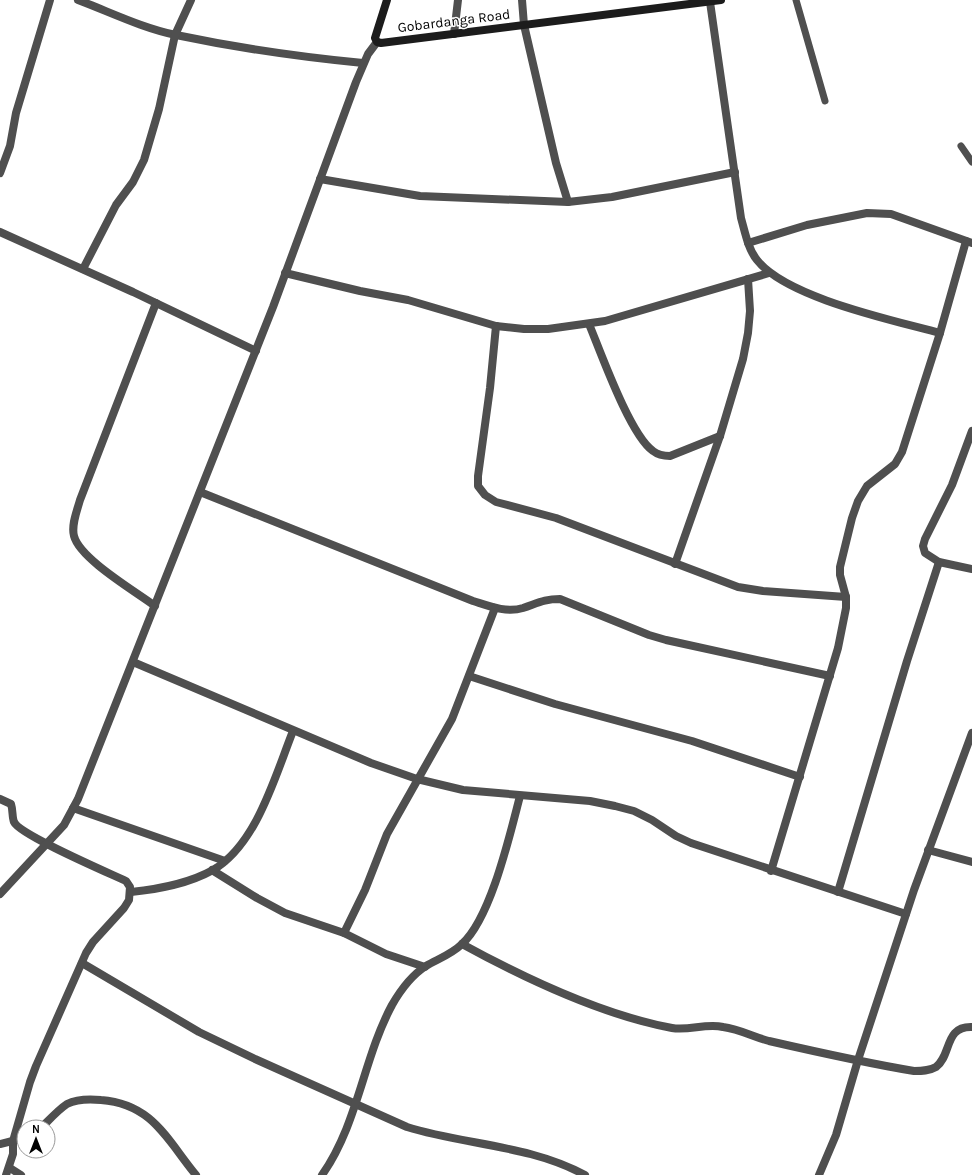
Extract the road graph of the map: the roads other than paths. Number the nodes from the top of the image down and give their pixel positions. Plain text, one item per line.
1 (50, 0) edge
2 (78, 0) edge
3 (191, 0) edge
4 (387, 0) edge
5 (458, 0) edge
6 (522, 0) edge
7 (722, 0) edge
8 (796, 0) edge
9 (710, 2) junction
10 (524, 25) junction
11 (454, 34) junction
12 (175, 35) junction
13 (376, 42) junction
14 (363, 63) junction
15 (825, 101) dead end
16 (961, 146) dead end
17 (972, 162) edge
18 (734, 172) junction
19 (0, 173) edge
20 (320, 178) junction
21 (568, 202) junction
22 (0, 232) edge
23 (969, 242) edge
24 (748, 243) junction
25 (83, 269) junction
26 (285, 273) junction
27 (769, 273) junction
28 (748, 279) junction
29 (156, 303) junction
30 (589, 324) junction
31 (496, 326) junction
32 (940, 333) junction
33 (256, 351) junction
34 (972, 431) edge
35 (720, 436) junction
36 (200, 492) junction
37 (939, 562) junction
38 (675, 564) junction
39 (972, 569) edge
40 (846, 597) junction
41 (155, 606) junction
42 (495, 608) junction
43 (133, 662) junction
44 (469, 676) junction
45 (830, 676) junction
46 (293, 731) junction
47 (971, 737) edge
48 (800, 777) junction
49 (417, 780) junction
50 (520, 796) junction
51 (0, 799) edge
52 (73, 808) junction
53 (47, 844) junction
54 (928, 850) junction
55 (225, 861) junction
56 (972, 862) edge
57 (212, 870) junction
58 (772, 871) junction
59 (131, 892) junction
60 (838, 892) junction
61 (0, 894) edge
62 (906, 914) junction
63 (344, 933) junction
64 (462, 944) junction
65 (82, 963) junction
66 (425, 967) junction
67 (972, 1027) edge
68 (858, 1060) junction
69 (355, 1103) junction
70 (50, 1119) edge
71 (16, 1140) edge
72 (12, 1141) junction
73 (0, 1144) edge
74 (8, 1171) edge
75 (21, 1175) edge
76 (196, 1175) edge
77 (322, 1175) edge
78 (585, 1175) edge
79 (819, 1175) edge

1 - 19 street
2 - 12 street
3 - 12 street
4 - 13 main road, Gobardanga Road
5 - 11 street
6 - 10 street
7 - 9 main road, Gobardanga Road
8 - 15 lane
9 - 10 main road, Gobardanga Road
9 - 18 street
10 - 11 main road, Gobardanga Road
10 - 21 street
11 - 13 main road, Gobardanga Road
12 - 14 street
12 - 25 street
13 - 14 street
14 - 20 street
16 - 17 lane
18 - 21 street
18 - 24 street
20 - 21 street
20 - 26 street
22 - 25 street
23 - 24 street
23 - 32 street
24 - 27 street
25 - 29 street
26 - 31 street
26 - 33 street
27 - 28 street
27 - 32 street
28 - 30 street
28 - 35 street
29 - 33 street
29 - 41 street
30 - 31 street
30 - 35 street
31 - 38 street
32 - 40 street
33 - 36 street
34 - 37 street
35 - 38 street
36 - 41 street
36 - 42 street
37 - 39 street
37 - 60 street
38 - 40 street
40 - 45 street
41 - 43 street
42 - 44 street
42 - 45 street
43 - 46 street
43 - 52 street
44 - 48 street
44 - 49 street
45 - 48 street
46 - 49 street
46 - 55 street
47 - 54 street
48 - 58 street
49 - 50 street
49 - 63 street
50 - 58 street
50 - 64 street
51 - 53 street
52 - 53 street
52 - 55 street
53 - 59 street
53 - 61 street
54 - 56 street
54 - 62 street
55 - 57 street
57 - 59 street
57 - 63 street
58 - 60 street
59 - 65 street
60 - 62 street
62 - 68 street
63 - 66 street
64 - 66 street
64 - 68 street
65 - 69 street
65 - 72 street
66 - 69 street
67 - 68 street
68 - 79 street
69 - 77 street
69 - 78 street
70 - 76 street
71 - 72 street
72 - 73 street
72 - 74 street
74 - 75 street

